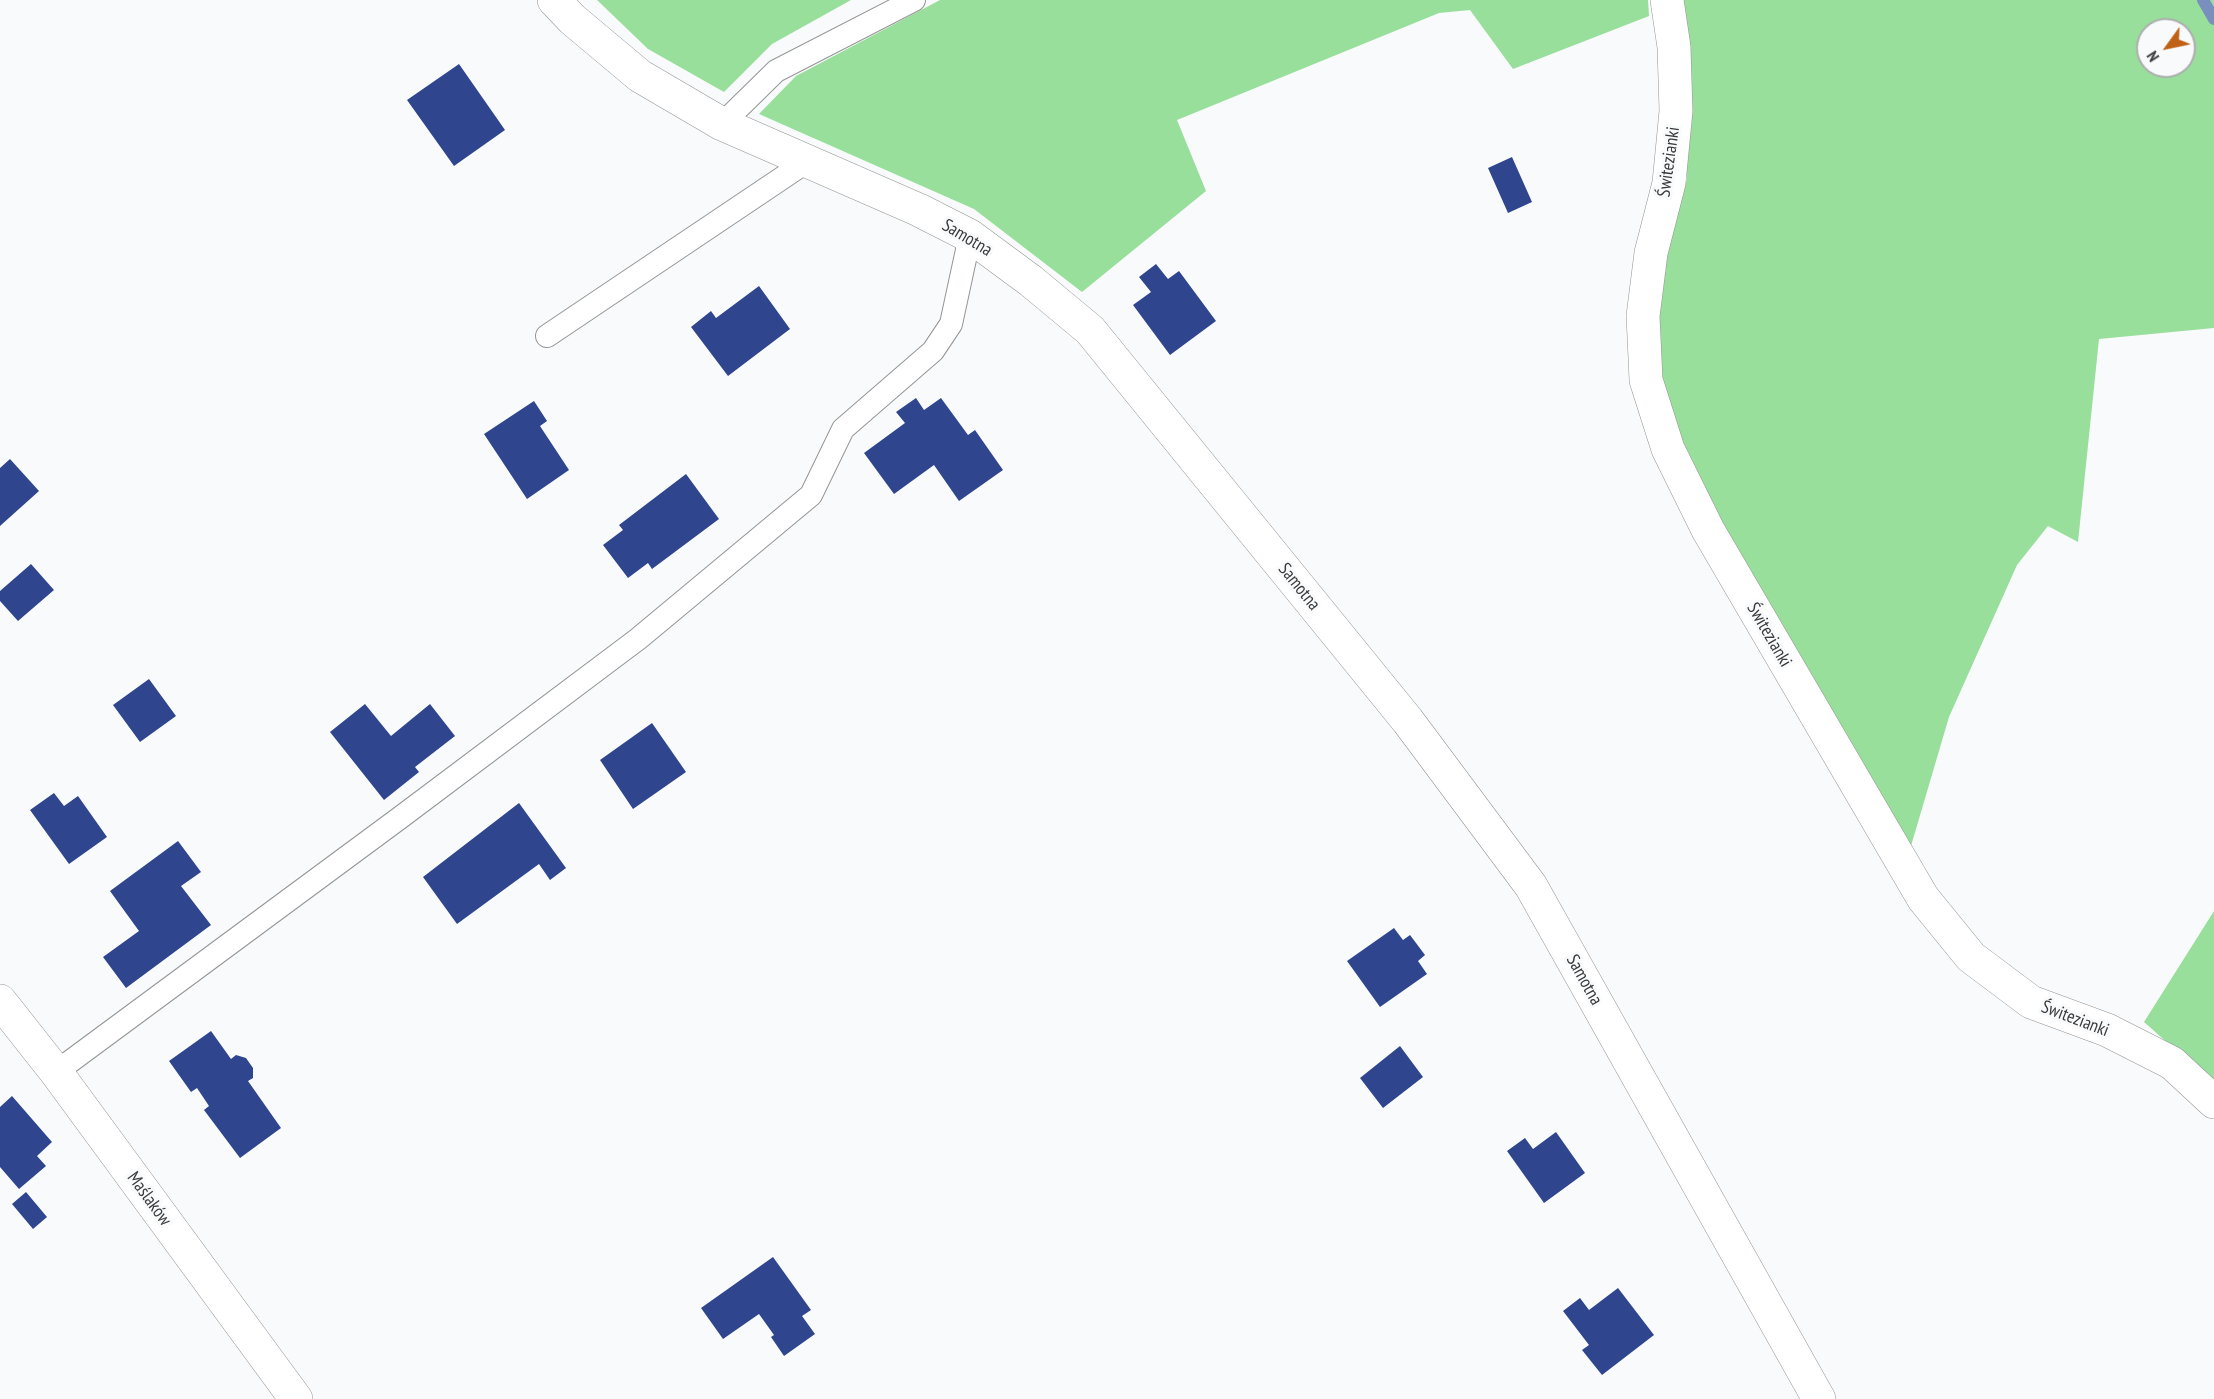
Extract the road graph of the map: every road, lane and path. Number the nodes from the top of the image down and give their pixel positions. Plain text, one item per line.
1 (554, 0) edge
2 (914, 0) edge
3 (1667, 0) edge
4 (722, 124) junction
5 (806, 162) junction
6 (970, 236) junction
7 (547, 336) dead end
8 (0, 1001) edge
9 (56, 1071) junction
10 (2214, 1102) edge
11 (296, 1399) edge
12 (1819, 1399) edge

1 - 4 street, Samotna
2 - 4 lane
3 - 10 street, Świtezianki
4 - 5 street, Samotna
5 - 6 street, Samotna
5 - 7 lane
6 - 9 lane
6 - 12 street, Samotna
8 - 9 street, Maślaków
9 - 11 street, Maślaków

